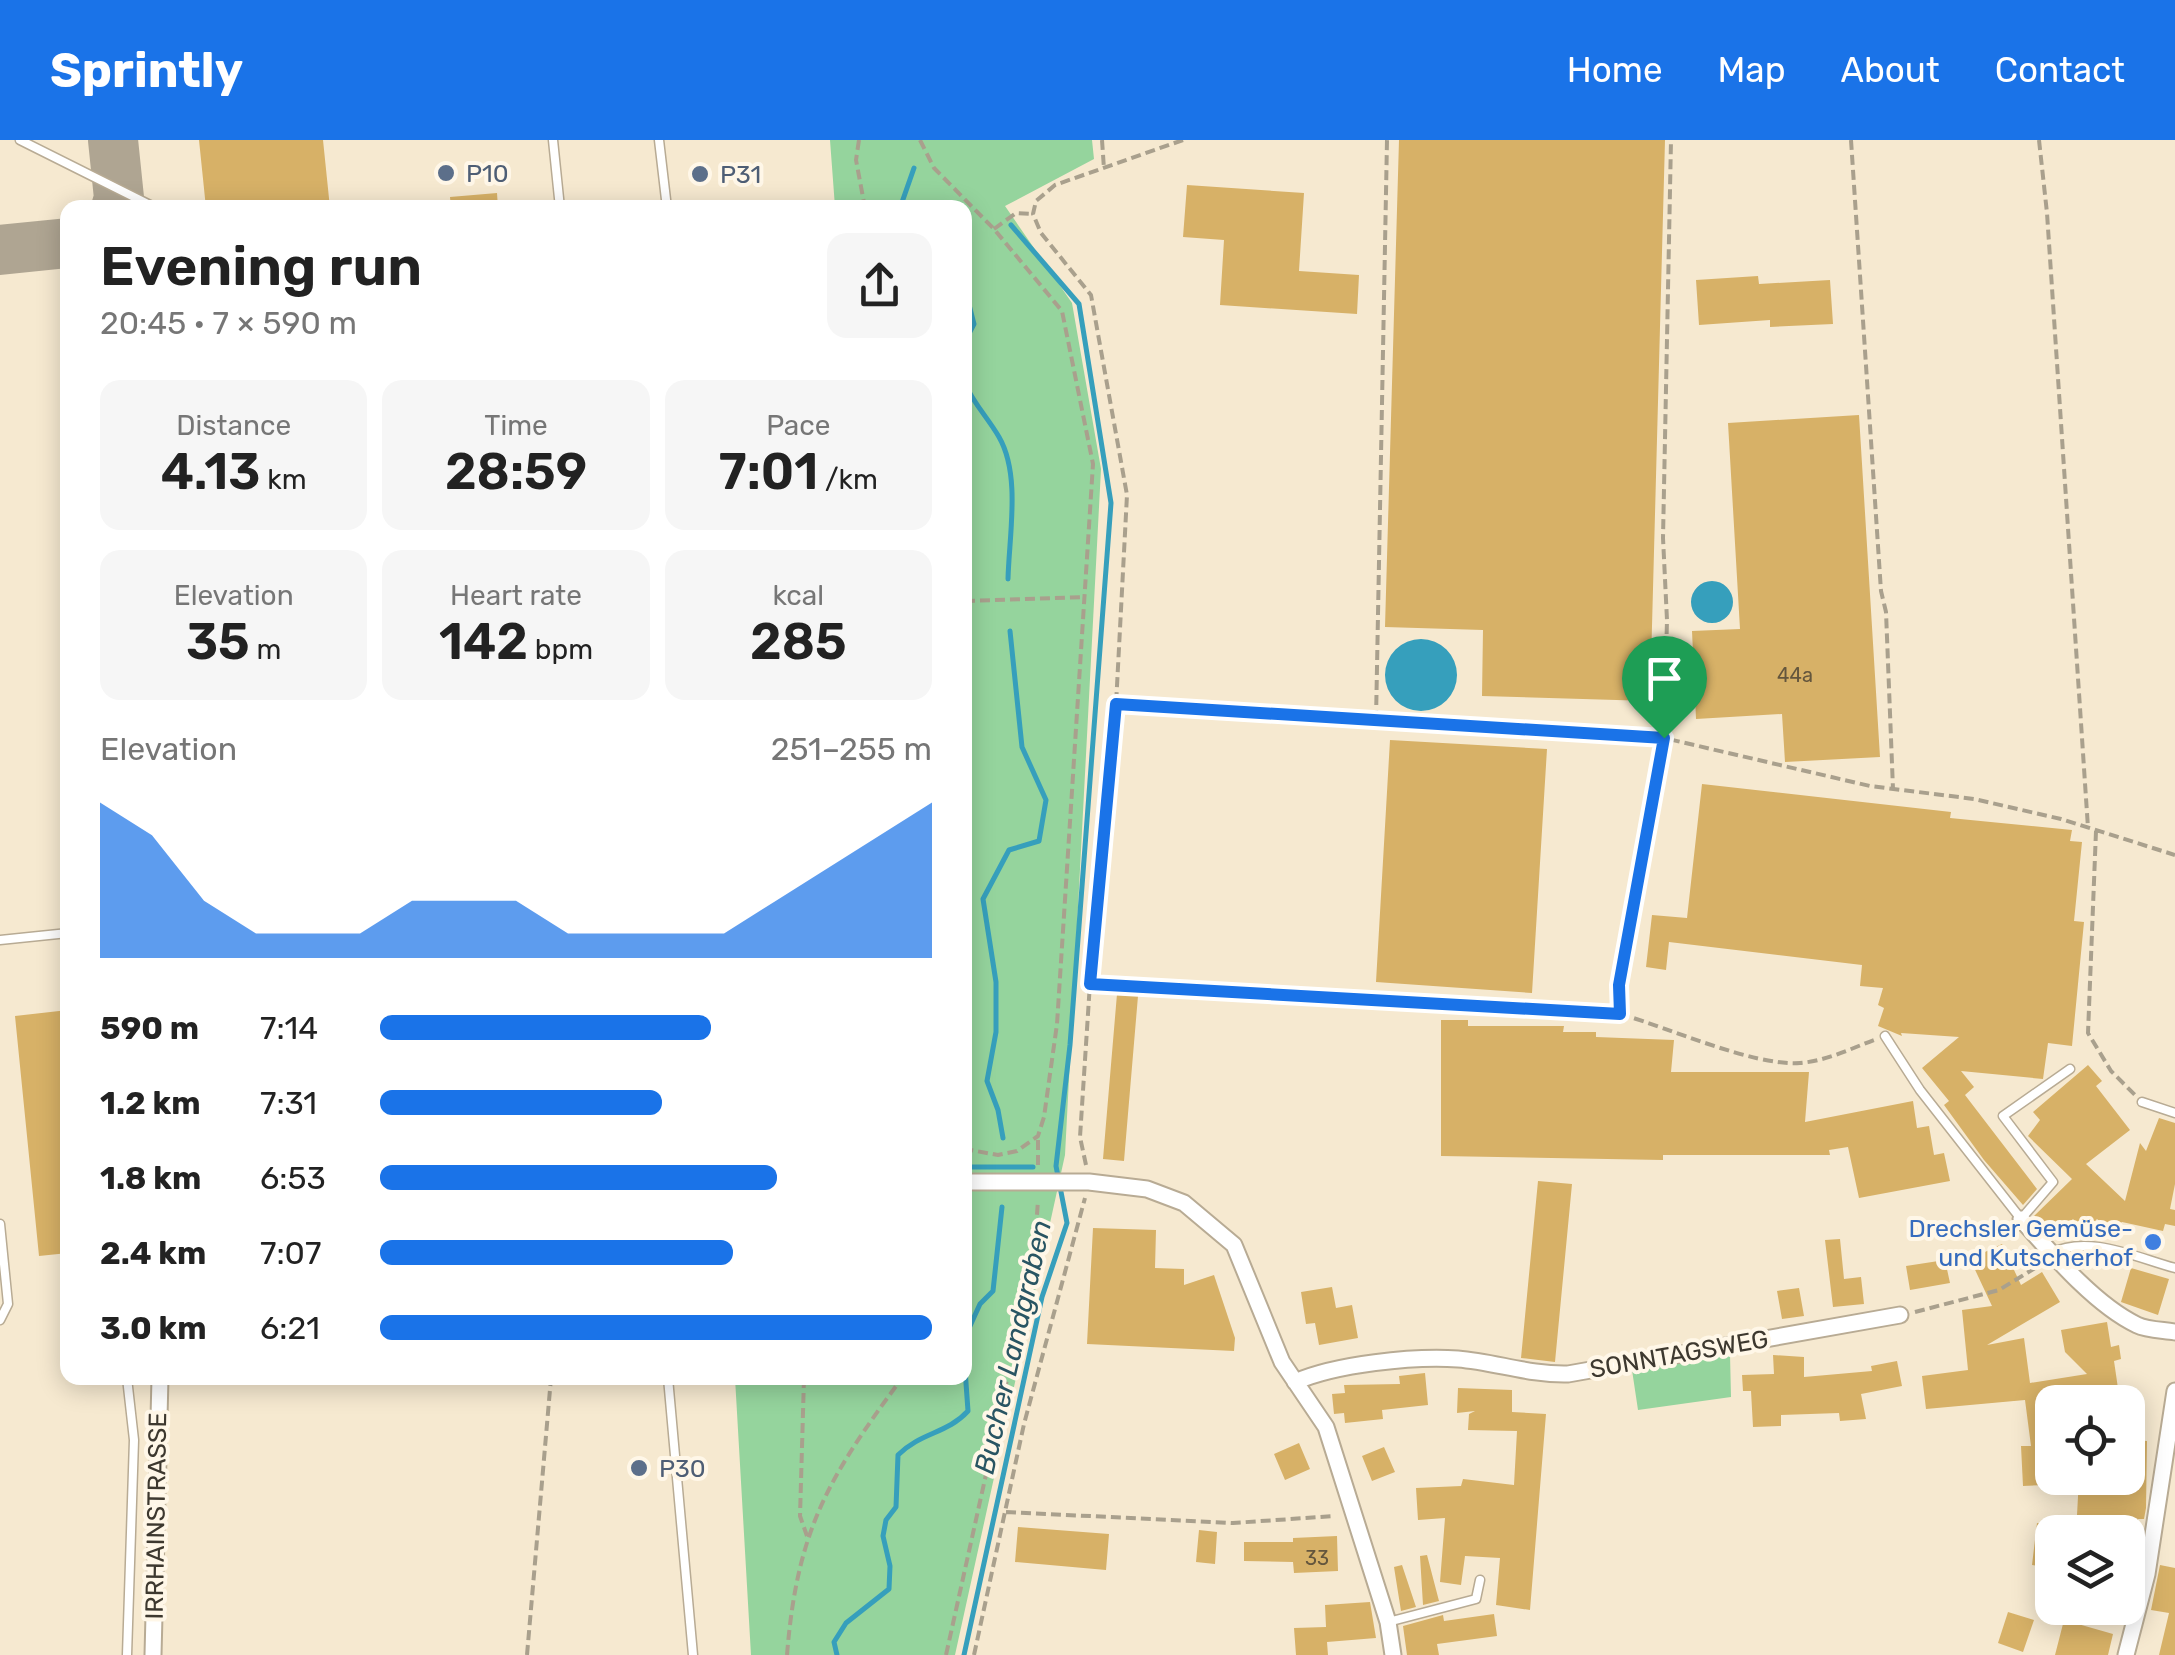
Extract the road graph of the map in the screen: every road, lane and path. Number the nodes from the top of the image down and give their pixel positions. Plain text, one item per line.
1 (20, 140) edge
2 (553, 140) edge
3 (659, 140) edge
4 (858, 140) edge
5 (920, 140) edge
6 (1102, 140) edge
7 (1183, 140) edge
8 (1387, 140) edge
9 (1671, 140) edge
10 (1851, 140) edge
11 (2039, 140) edge
12 (1104, 169) junction
13 (144, 200) edge
14 (559, 200) edge
15 (665, 200) edge
16 (864, 200) edge
17 (965, 200) edge
18 (972, 207) edge
19 (1034, 214) junction
20 (994, 229) junction
21 (1087, 597) junction
22 (972, 602) edge
23 (1116, 704) junction
24 (1376, 720) junction
25 (1664, 738) junction
26 (1893, 789) junction
27 (2088, 828) junction
28 (2096, 831) junction
29 (2175, 854) edge
30 (60, 934) edge
31 (0, 940) edge
32 (1090, 984) junction
33 (1620, 1014) junction
34 (1885, 1036) joint
35 (2070, 1070) dead end
36 (2142, 1102) joint
37 (2175, 1114) edge
38 (1038, 1136) junction
39 (972, 1150) edge
40 (972, 1182) edge
41 (1044, 1182) junction
42 (1082, 1182) junction
43 (2021, 1219) junction
44 (0, 1224) edge
45 (2052, 1255) junction
46 (2175, 1268) edge
47 (1900, 1315) joint
48 (0, 1320) edge
49 (2175, 1332) edge
50 (1295, 1382) junction
51 (128, 1385) edge
52 (160, 1385) edge
53 (550, 1385) edge
54 (669, 1385) edge
55 (804, 1385) edge
56 (897, 1385) edge
57 (2175, 1392) edge
58 (1005, 1512) junction
59 (1355, 1512) junction
60 (807, 1536) junction
61 (1480, 1580) dead end
62 (1388, 1622) junction
63 (128, 1655) edge
64 (153, 1655) edge
65 (528, 1655) edge
66 (693, 1655) edge
67 (787, 1655) edge
68 (946, 1655) edge
69 (974, 1655) edge
70 (1393, 1655) edge
71 (2126, 1655) edge

1 - 13 lane
2 - 14 lane
3 - 15 lane
4 - 16 path
5 - 17 path
6 - 12 path
7 - 12 path
8 - 24 path
9 - 25 path
10 - 26 path
11 - 27 path
12 - 19 path
18 - 20 path
19 - 20 path
19 - 23 path
20 - 21 path
21 - 22 path
21 - 38 path
23 - 24 path
23 - 32 path
24 - 25 path
25 - 26 path
25 - 33 path
26 - 27 path
27 - 28 path
28 - 29 path
28 - 36 path
30 - 31 lane
32 - 33 path
32 - 42 path
33 - 34 path
34 - 43 lane
35 - 43 lane
36 - 37 lane
38 - 39 path
38 - 41 path
40 - 41 street
41 - 42 street
41 - 68 path
42 - 50 street
42 - 58 path
43 - 45 street
44 - 48 lane
45 - 46 lane
45 - 47 path
45 - 49 street
47 - 50 street, SONNTAGSWEG
50 - 59 street
51 - 63 lane
52 - 64 street, IRRHAINSTRASSE
53 - 65 path
54 - 66 lane
55 - 60 path
56 - 60 path
57 - 71 street
58 - 59 path
58 - 69 path
59 - 62 street
60 - 67 path
61 - 62 lane
62 - 70 street

